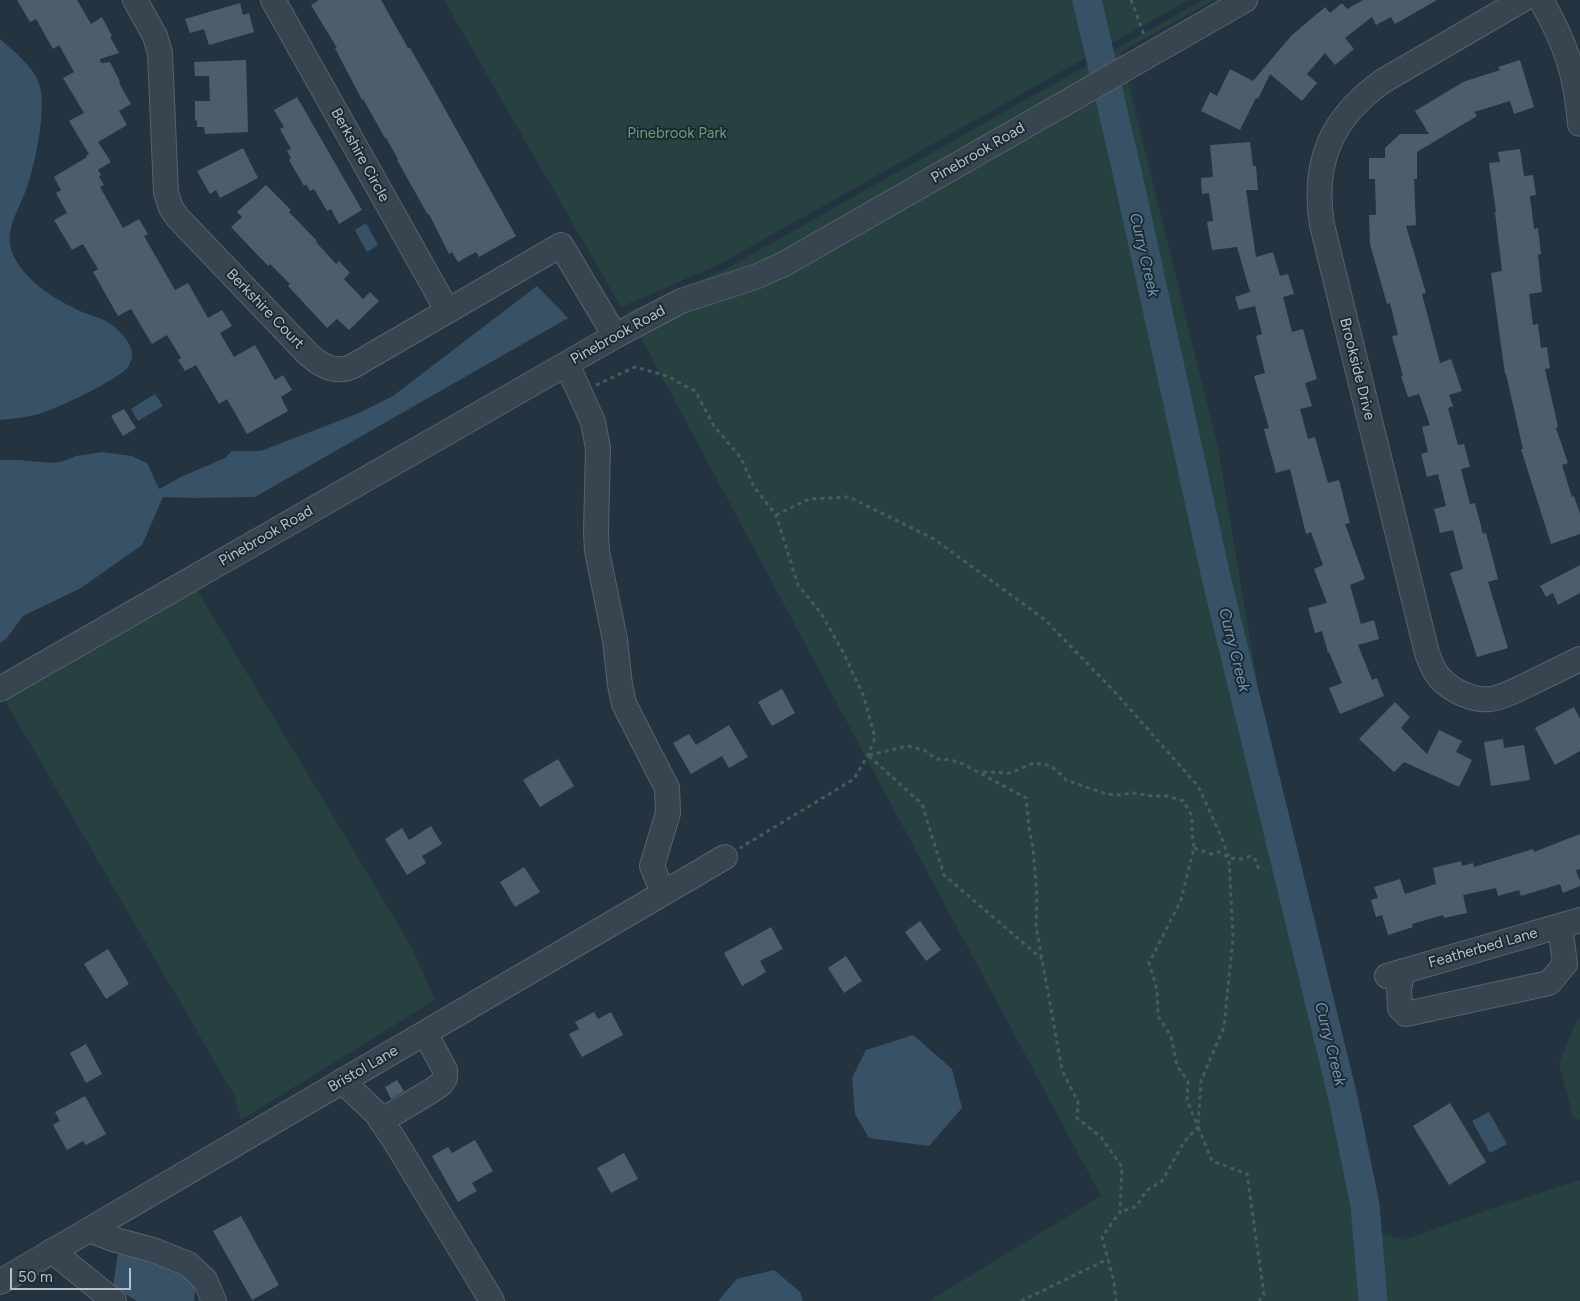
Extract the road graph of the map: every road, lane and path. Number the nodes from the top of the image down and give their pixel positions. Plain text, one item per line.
1 (135, 0) edge
2 (273, 0) edge
3 (1131, 0) edge
4 (1244, 0) edge
5 (1522, 0) edge
6 (1541, 0) edge
7 (1148, 55) junction
8 (1580, 124) edge
9 (447, 310) junction
10 (615, 336) junction
11 (567, 364) junction
12 (580, 393) junction
13 (776, 516) junction
14 (1580, 659) edge
15 (0, 689) edge
16 (868, 755) junction
17 (979, 772) junction
18 (1194, 848) junction
19 (725, 857) joint
20 (1230, 858) junction
21 (1260, 872) dead end
22 (663, 894) junction
23 (1570, 923) edge
24 (1042, 959) junction
25 (425, 1033) junction
26 (342, 1081) junction
27 (381, 1121) junction
28 (1198, 1127) junction
29 (1120, 1212) junction
30 (89, 1230) junction
31 (52, 1251) junction
32 (1108, 1259) junction
33 (0, 1282) edge
34 (114, 1301) edge
35 (214, 1301) edge
36 (492, 1301) edge
37 (1021, 1301) edge
38 (1116, 1301) edge
39 (1259, 1301) edge

1 - 9 street, Berkshire Court
2 - 9 street, Berkshire Circle
3 - 7 path
4 - 7 street, Pinebrook Road
5 - 14 street, Brookside Drive
6 - 8 street
7 - 10 street, Pinebrook Road
9 - 10 street, Berkshire Court
10 - 11 street, Pinebrook Road
11 - 12 street
11 - 15 street, Pinebrook Road
12 - 13 path
12 - 22 street
13 - 16 path
13 - 20 path
16 - 17 path
16 - 19 path
16 - 24 path
17 - 18 path
17 - 24 path
18 - 20 path
18 - 28 path
19 - 22 street, Bristol Lane
20 - 21 path
20 - 28 path
22 - 25 street, Bristol Lane
23 - 23 street, Featherbed Lane
24 - 29 path
25 - 26 street, Bristol Lane
25 - 27 street
26 - 27 street
26 - 30 street, Bristol Lane
27 - 36 street
28 - 29 path
28 - 39 path
29 - 32 path
30 - 31 street, Bristol Lane
30 - 35 street
31 - 33 street, Bristol Lane
31 - 34 street
32 - 37 path
32 - 38 path

